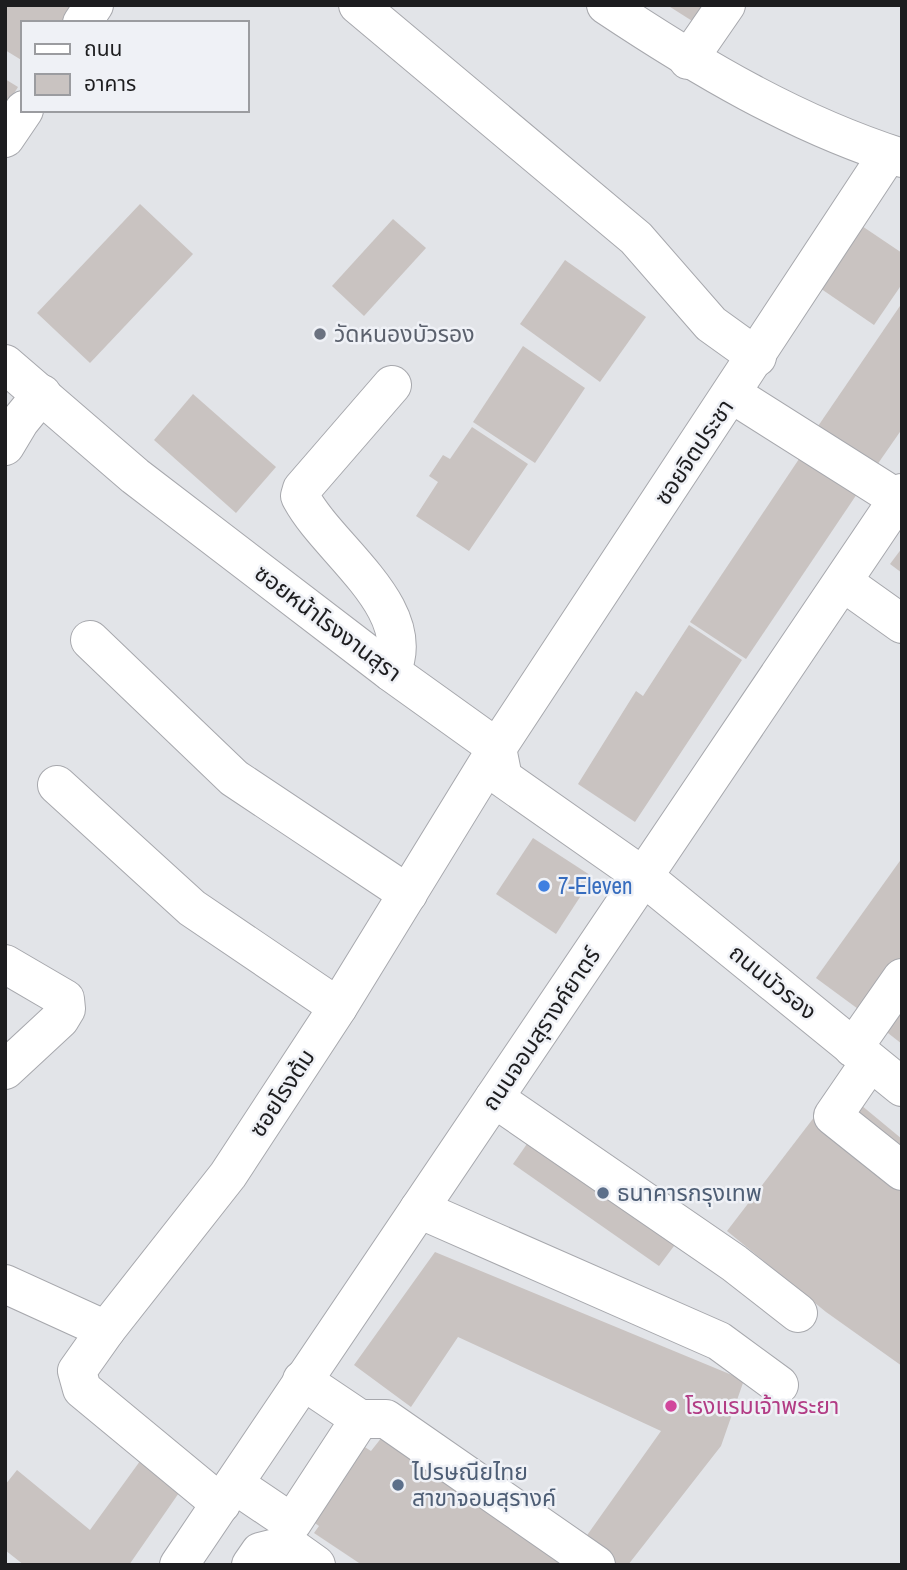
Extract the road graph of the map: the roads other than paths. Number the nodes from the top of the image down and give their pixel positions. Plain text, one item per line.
1 (94, 5) edge
2 (358, 5) edge
3 (606, 5) edge
4 (726, 5) edge
5 (83, 21) edge
6 (688, 60) junction
7 (23, 112) edge
8 (5, 138) edge
9 (895, 156) edge
10 (757, 357) junction
11 (5, 364) edge
12 (392, 385) dead end
13 (42, 394) junction
14 (732, 394) junction
15 (5, 446) edge
16 (900, 496) edge
17 (843, 582) junction
18 (902, 624) edge
19 (90, 640) dead end
20 (391, 672) junction
21 (497, 748) junction
22 (57, 785) dead end
23 (644, 877) junction
24 (408, 894) junction
25 (5, 964) edge
26 (902, 978) edge
27 (338, 1007) junction
28 (862, 1055) junction
29 (5, 1070) edge
30 (902, 1087) edge
31 (494, 1098) junction
32 (902, 1171) edge
33 (419, 1209) junction
34 (5, 1284) edge
35 (798, 1313) dead end
36 (106, 1330) junction
37 (302, 1380) junction
38 (779, 1385) dead end
39 (360, 1419) junction
40 (227, 1494) junction
41 (292, 1523) junction
42 (188, 1561) edge
43 (251, 1565) edge
44 (316, 1565) edge
45 (344, 1565) edge
46 (596, 1565) edge

1 - 5 street
2 - 10 street
3 - 6 street
4 - 6 street
6 - 9 street
7 - 8 street
9 - 10 street, ซอยจิตประชา
10 - 14 street, ซอยจิตประชา
11 - 13 street, ซอยหน้าโรงงานสุรา
12 - 20 street
13 - 15 street
13 - 20 street, ซอยหน้าโรงงานสุรา
14 - 16 street
14 - 21 street, ซอยจิตประชา
16 - 17 street, ถนนจอมสุรางค์ยาตร์
17 - 18 street
17 - 23 street, ถนนจอมสุรางค์ยาตร์
19 - 24 street
20 - 21 street, ซอยหน้าโรงงานสุรา
21 - 23 street
21 - 24 street, ซอยโรงต้ม
22 - 27 street
23 - 28 street, ถนนบัวรอง
23 - 31 street, ถนนจอมสุรางค์ยาตร์
24 - 27 street, ซอยโรงต้ม
25 - 29 street
26 - 28 street
27 - 36 street, ซอยโรงต้ม
28 - 30 street, ถนนบัวรอง
28 - 32 street
31 - 33 street, ถนนจอมสุรางค์ยาตร์
31 - 35 street
33 - 37 street, ถนนจอมสุรางค์ยาตร์
33 - 38 street
34 - 36 street
36 - 40 street, ซอยโรงต้ม
37 - 39 street
37 - 40 street, ถนนจอมสุรางค์ยาตร์
39 - 41 street
39 - 46 street
40 - 41 street
40 - 42 street, ถนนจอมสุรางค์ยาตร์
41 - 45 street
43 - 44 street

